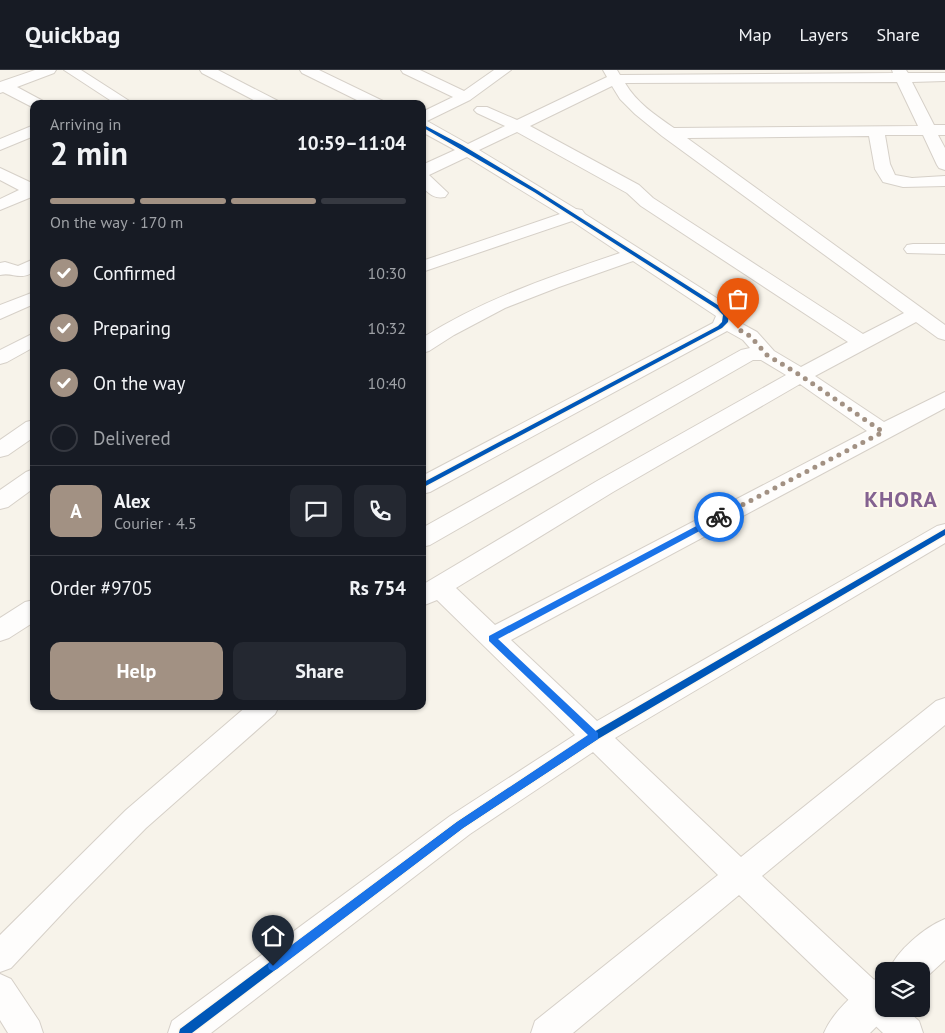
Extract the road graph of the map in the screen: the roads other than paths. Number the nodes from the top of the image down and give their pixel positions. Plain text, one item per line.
1 (49, 70) edge
2 (71, 70) edge
3 (207, 70) edge
4 (307, 70) edge
5 (408, 70) edge
6 (504, 70) edge
7 (22, 74) edge
8 (901, 74) edge
9 (613, 75) edge
10 (945, 77) edge
11 (2, 87) edge
12 (465, 97) junction
13 (30, 100) edge
14 (120, 100) edge
15 (266, 100) edge
16 (370, 100) edge
17 (482, 110) dead end
18 (426, 116) edge
19 (518, 126) junction
20 (426, 127) edge
21 (937, 130) edge
22 (876, 131) junction
23 (30, 132) edge
24 (668, 133) junction
25 (0, 145) edge
26 (469, 150) junction
27 (945, 165) edge
28 (426, 170) edge
29 (0, 173) edge
30 (426, 181) edge
31 (945, 181) edge
32 (30, 189) edge
33 (30, 192) edge
34 (439, 193) dead end
35 (0, 205) edge
36 (576, 214) junction
37 (913, 249) dead end
38 (945, 249) edge
39 (634, 254) junction
40 (426, 266) edge
41 (0, 269) edge
42 (29, 272) edge
43 (30, 299) edge
44 (0, 313) edge
45 (916, 314) junction
46 (725, 322) junction
47 (945, 334) edge
48 (30, 341) edge
49 (861, 342) junction
50 (426, 344) edge
51 (767, 355) junction
52 (0, 358) edge
53 (800, 375) junction
54 (945, 399) edge
55 (30, 430) edge
56 (883, 432) junction
57 (0, 450) edge
58 (30, 480) edge
59 (426, 484) edge
60 (0, 501) edge
61 (945, 532) edge
62 (426, 538) edge
63 (431, 592) edge
64 (30, 612) edge
65 (0, 631) edge
66 (492, 638) junction
67 (945, 709) edge
68 (261, 710) edge
69 (595, 736) junction
70 (739, 876) junction
71 (945, 936) edge
72 (0, 956) edge
73 (917, 962) edge
74 (0, 990) edge
75 (875, 994) edge
76 (875, 1000) edge
77 (894, 1017) edge
78 (27, 1033) edge
79 (184, 1033) edge
80 (547, 1033) edge
81 (843, 1033) edge
82 (907, 1033) edge

1 - 7 street
2 - 14 street
3 - 15 street
4 - 16 street
5 - 12 street
6 - 12 street
7 - 11 street
8 - 9 street
8 - 10 street
8 - 21 street
9 - 19 street
9 - 24 street
11 - 13 street
12 - 18 street
17 - 19 street
19 - 26 street
19 - 49 street
20 - 26 street
21 - 22 street
21 - 27 street
22 - 24 street
22 - 31 street
23 - 25 street
24 - 45 street
26 - 28 street
26 - 36 street
29 - 32 street
30 - 34 street
33 - 35 street
36 - 39 street
36 - 40 street
37 - 38 street
39 - 46 street
39 - 50 street
41 - 42 street
43 - 44 street
45 - 47 street
45 - 49 street
46 - 51 street
46 - 59 street
48 - 52 street
49 - 53 street
51 - 53 street
51 - 62 street
53 - 56 street
53 - 63 street
54 - 56 street
55 - 57 street
56 - 66 street
58 - 60 street
61 - 69 street
63 - 66 street
64 - 65 street
66 - 69 street
67 - 70 street
68 - 72 street
69 - 70 street
69 - 79 street
70 - 75 street
70 - 80 street
71 - 73 street
74 - 78 street
76 - 81 street
77 - 82 street

